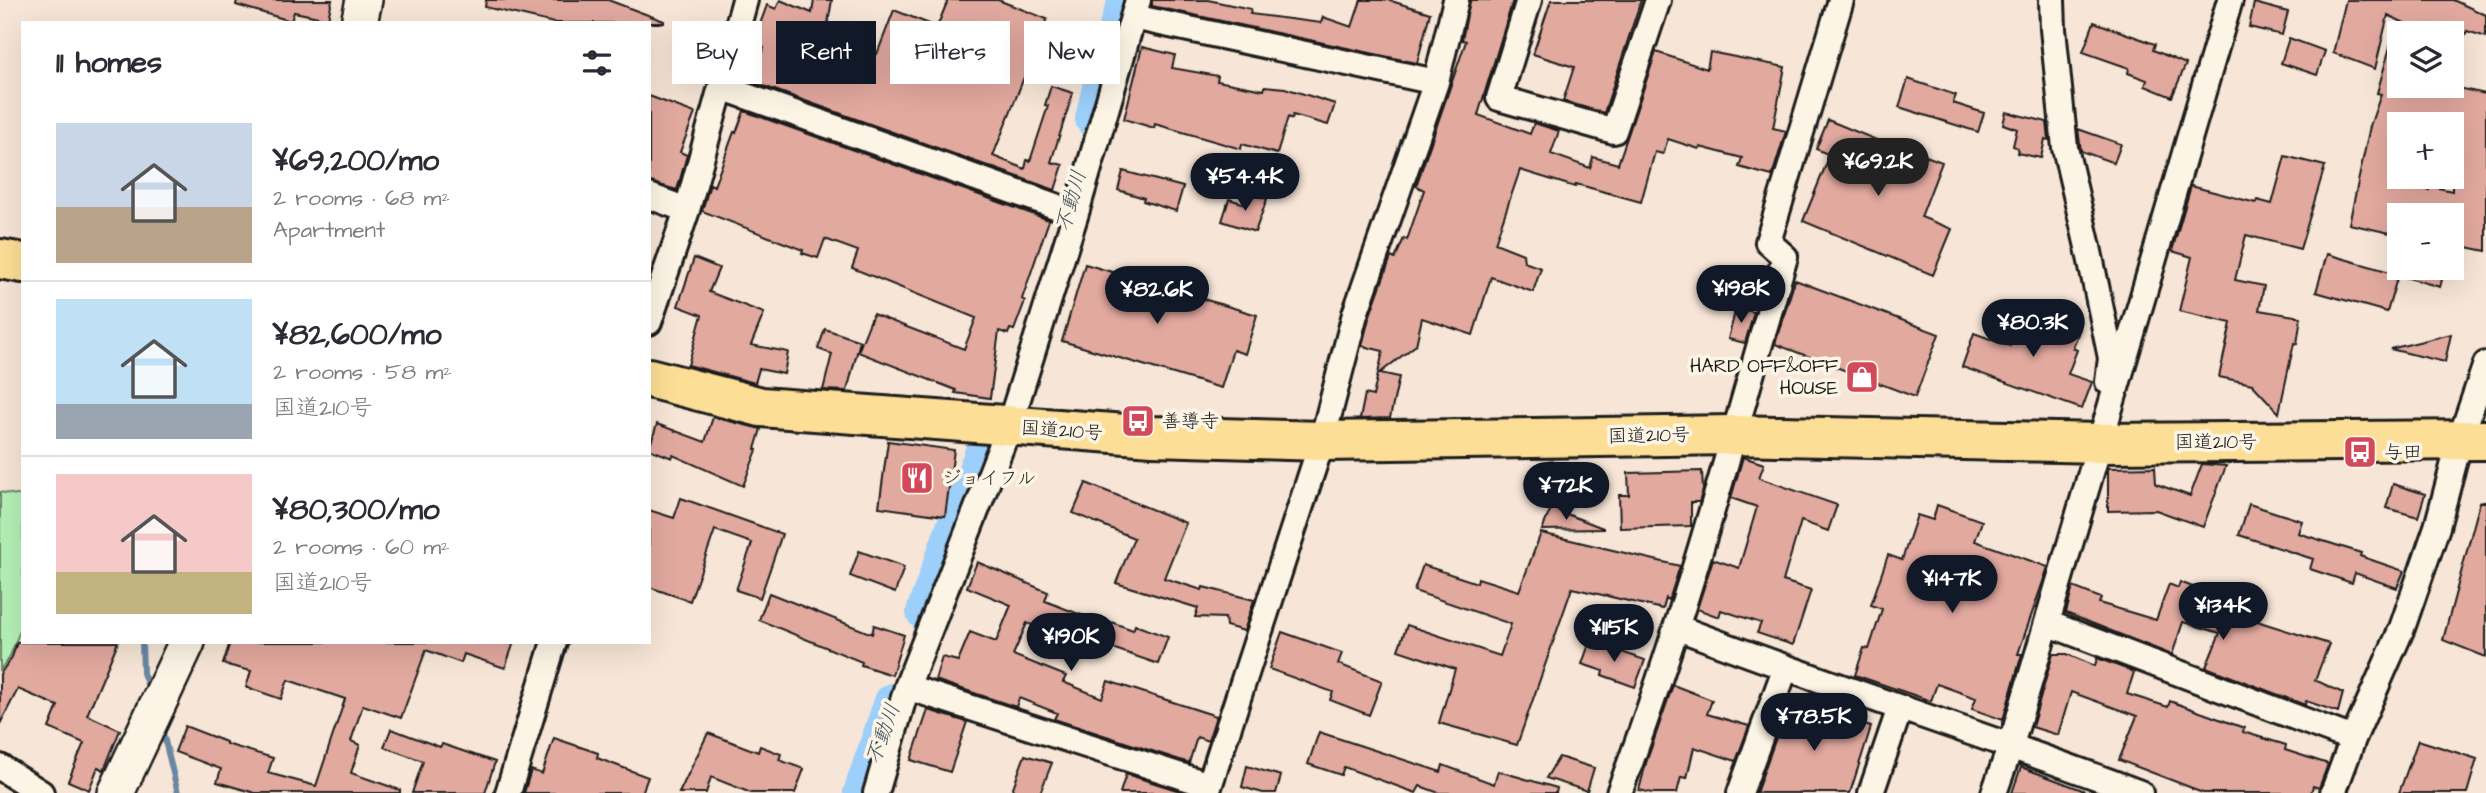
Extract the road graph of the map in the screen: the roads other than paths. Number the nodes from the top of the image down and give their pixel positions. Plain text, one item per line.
1 (364, 0) edge
2 (745, 0) edge
3 (1457, 0) edge
4 (1530, 0) edge
5 (1658, 0) edge
6 (1841, 0) edge
7 (2052, 0) edge
8 (2230, 0) edge
9 (1136, 9) edge
10 (359, 21) edge
11 (1436, 82) junction
12 (721, 87) junction
13 (651, 197) edge
14 (1055, 206) dead end
15 (687, 210) junction
16 (0, 259) edge
17 (21, 262) edge
18 (651, 316) edge
19 (2486, 363) edge
20 (651, 379) edge
21 (1009, 427) junction
22 (1733, 435) junction
23 (2473, 440) edge
24 (1322, 441) junction
25 (2101, 443) junction
26 (2047, 624) junction
27 (1676, 627) junction
28 (186, 644) edge
29 (553, 644) edge
30 (1785, 668) junction
31 (907, 687) junction
32 (1900, 708) junction
33 (2353, 739) junction
34 (2011, 744) junction
35 (4, 774) edge
36 (1208, 789) edge
37 (41, 793) edge
38 (116, 793) edge
39 (508, 793) edge
40 (876, 793) edge
41 (1619, 793) edge
42 (1740, 793) edge
43 (1871, 793) edge
44 (1994, 793) edge
45 (2140, 793) edge
46 (2333, 793) edge

1 - 10 main road
2 - 12 street
3 - 11 street
4 - 5 street
6 - 22 street
7 - 25 street
8 - 25 street
9 - 11 street
9 - 21 street
11 - 24 street
12 - 14 street
12 - 15 street
13 - 15 street
15 - 18 street
16 - 17 highway
19 - 23 street
20 - 21 highway, 国道210号
21 - 24 highway, 国道210号
21 - 31 street
22 - 24 highway, 国道210号
22 - 25 highway, 国道210号
22 - 27 street
23 - 25 highway, 国道210号
23 - 33 street
24 - 36 street
25 - 26 street
26 - 33 street
26 - 34 street
27 - 30 street
27 - 41 street
28 - 38 main road
29 - 39 street
30 - 32 street
30 - 42 street
31 - 36 street
31 - 40 street
32 - 34 street
32 - 43 street
33 - 46 street
34 - 44 street
34 - 45 street
35 - 37 street

